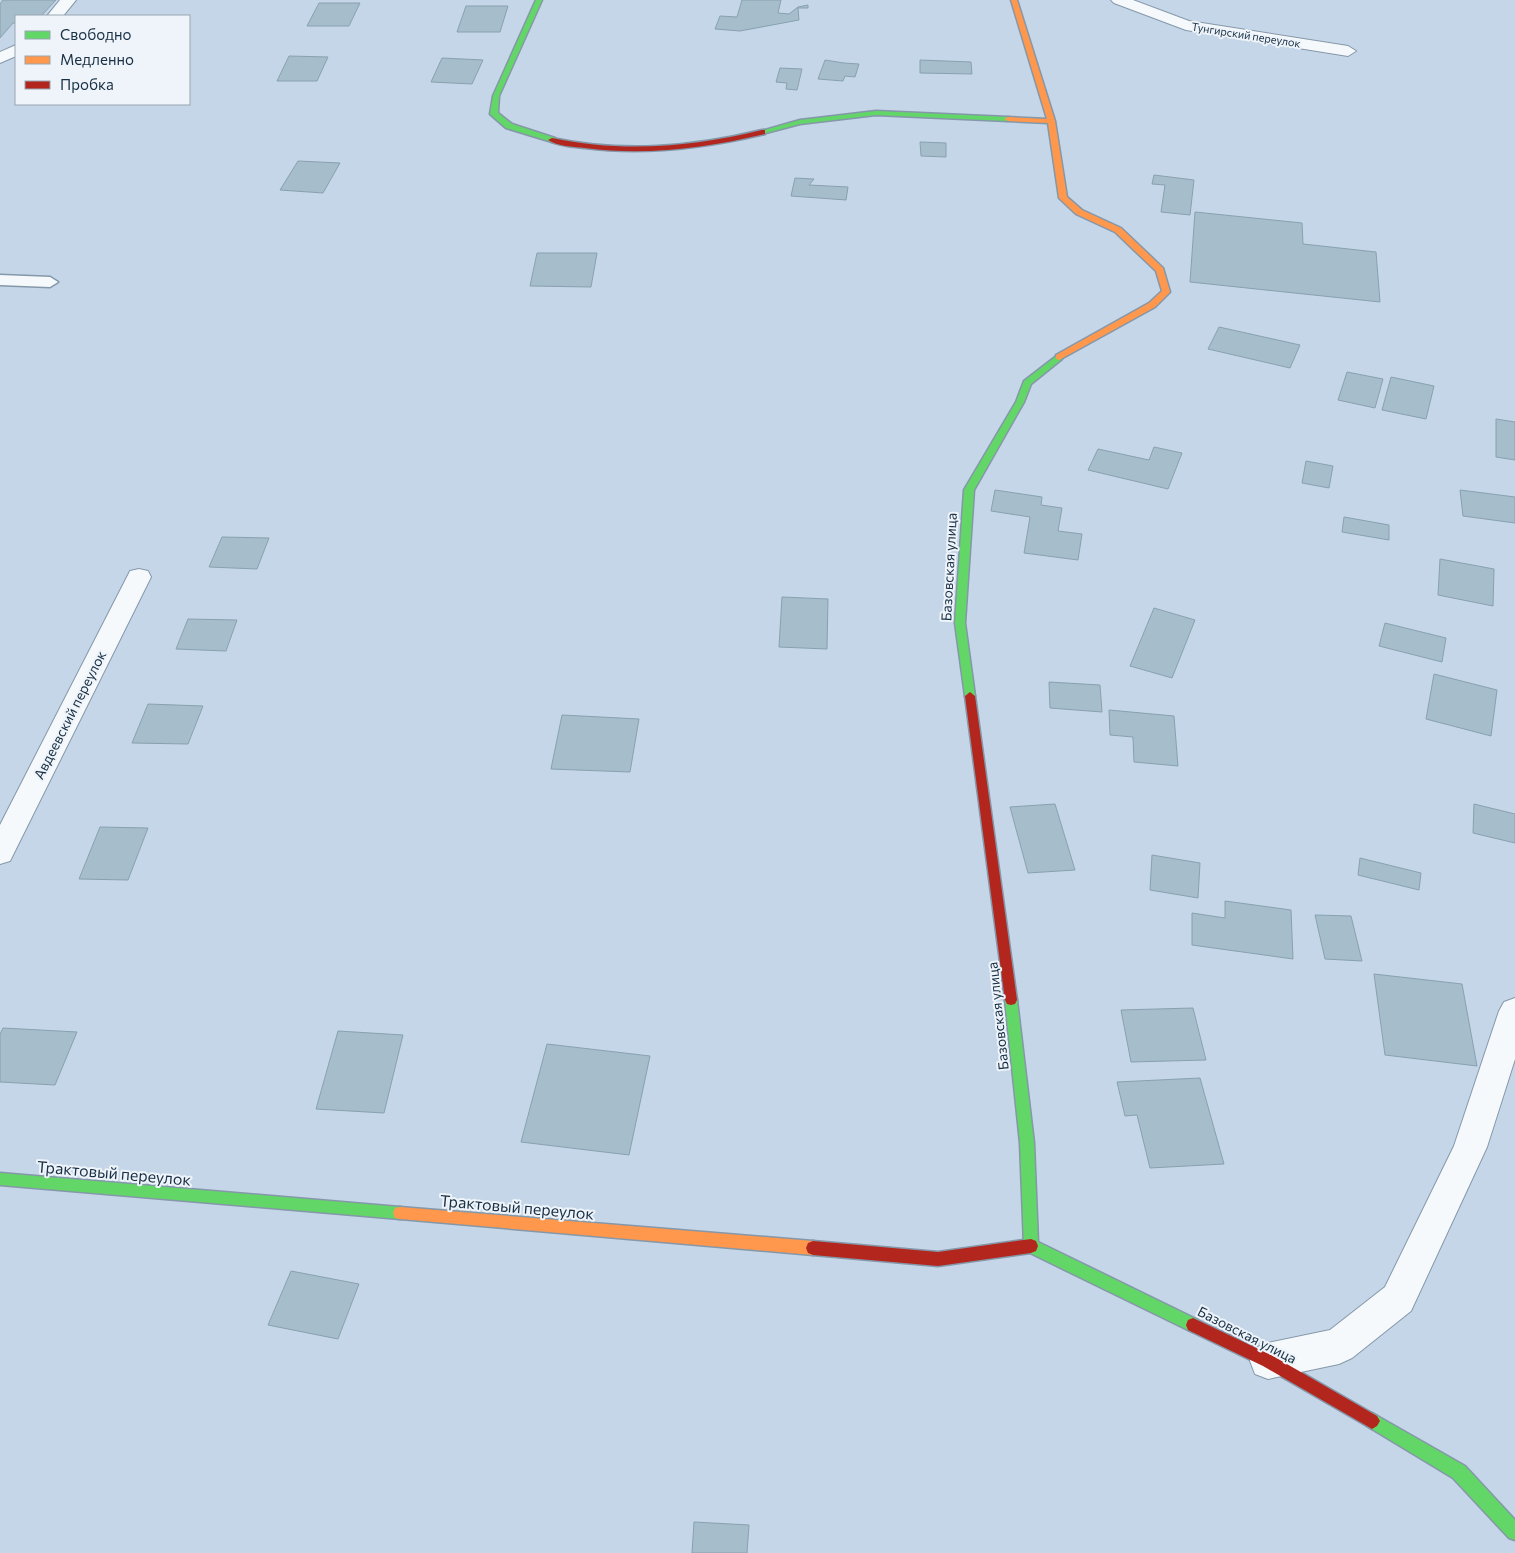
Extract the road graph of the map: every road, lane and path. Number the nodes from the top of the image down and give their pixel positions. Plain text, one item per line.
1 (68, 0) edge
2 (539, 0) edge
3 (1014, 0) edge
4 (1119, 0) edge
5 (56, 15) edge
6 (15, 50) edge
7 (1348, 51) dead end
8 (0, 58) edge
9 (1051, 121) junction
10 (0, 280) edge
11 (50, 282) dead end
12 (139, 577) dead end
13 (0, 853) edge
14 (1515, 1012) edge
15 (0, 1179) edge
16 (1031, 1246) junction
17 (1268, 1361) junction
18 (1515, 1532) edge

1 - 5 street
2 - 9 street
3 - 9 street
4 - 7 street, Тунгирский переулок
6 - 8 street
9 - 16 street, Базовская улица
10 - 11 lane
12 - 13 street, Авдеевский переулок
14 - 17 street
15 - 16 street, Трактовый переулок
16 - 17 street, Базовская улица
17 - 18 street, Базовская улица

